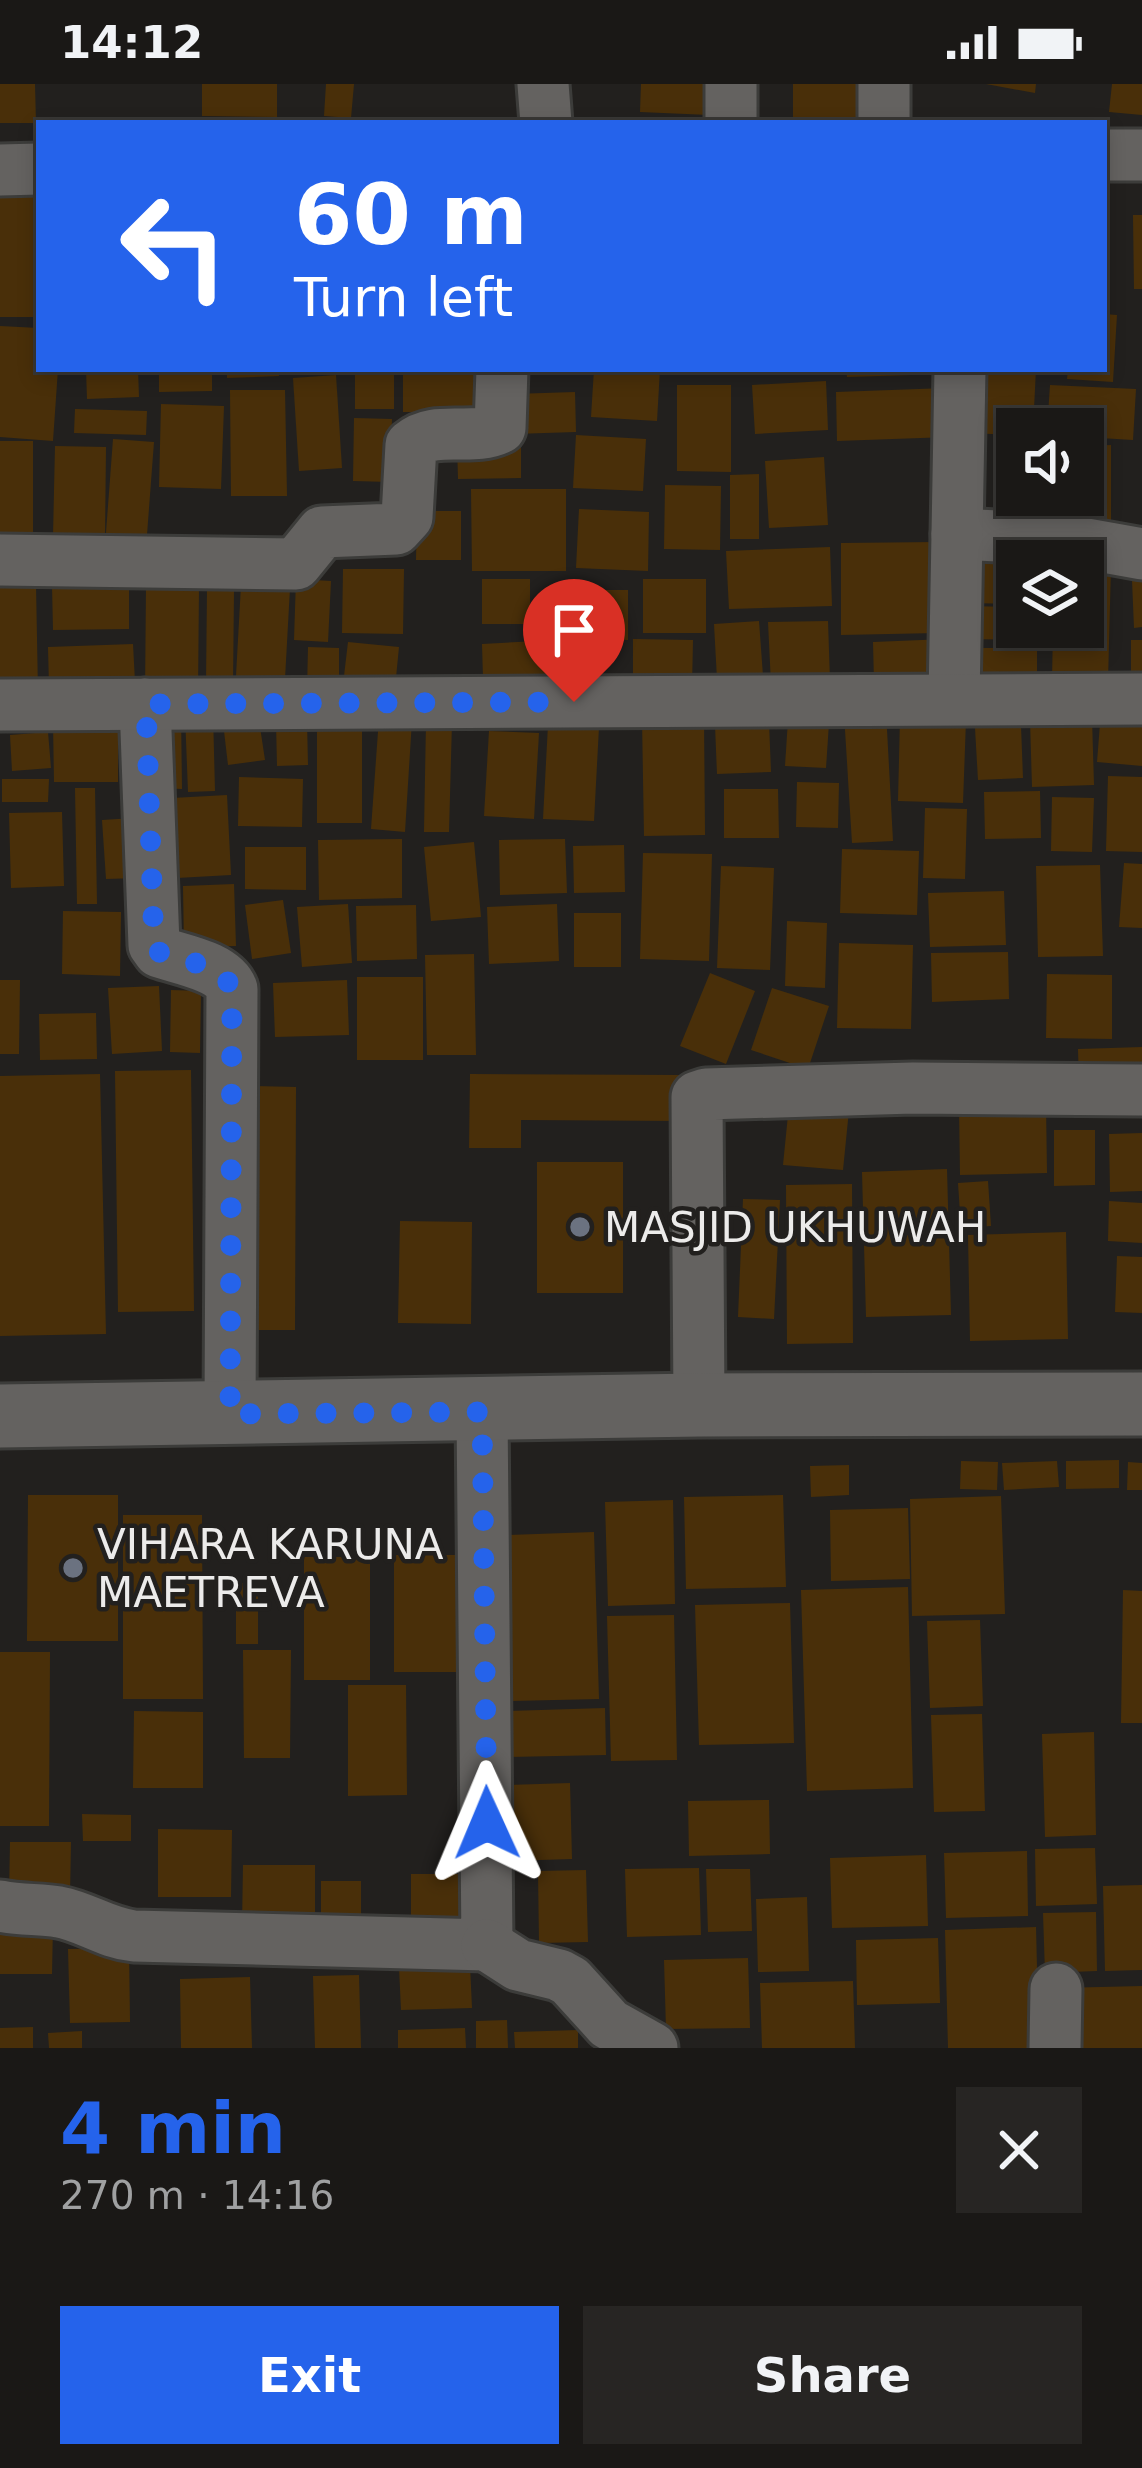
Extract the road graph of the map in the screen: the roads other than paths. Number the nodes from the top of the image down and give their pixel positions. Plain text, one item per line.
1 (543, 84) edge
2 (731, 84) edge
3 (884, 84) edge
4 (546, 120) edge
5 (730, 120) edge
6 (884, 120) edge
7 (1142, 154) edge
8 (1107, 155) edge
9 (36, 169) edge
10 (0, 170) edge
11 (502, 372) edge
12 (960, 372) edge
13 (957, 534) junction
14 (1142, 554) edge
15 (0, 560) edge
16 (954, 699) junction
17 (1142, 699) edge
18 (146, 704) junction
19 (0, 705) edge
20 (1142, 1090) edge
21 (1142, 1404) edge
22 (699, 1406) junction
23 (482, 1412) junction
24 (230, 1414) junction
25 (0, 1416) edge
26 (0, 1906) edge
27 (487, 1945) junction
28 (1056, 1989) dead end
29 (652, 2048) edge
30 (1055, 2048) edge

1 - 4 street
2 - 5 street
3 - 6 street
7 - 8 street
9 - 10 street
11 - 15 street
12 - 13 street
13 - 14 street
13 - 16 street
16 - 17 street
16 - 18 street
18 - 19 street
18 - 24 street
20 - 22 street
21 - 22 street
22 - 23 street
23 - 24 street
23 - 27 street
24 - 25 street
26 - 27 street
27 - 29 street
28 - 30 street

